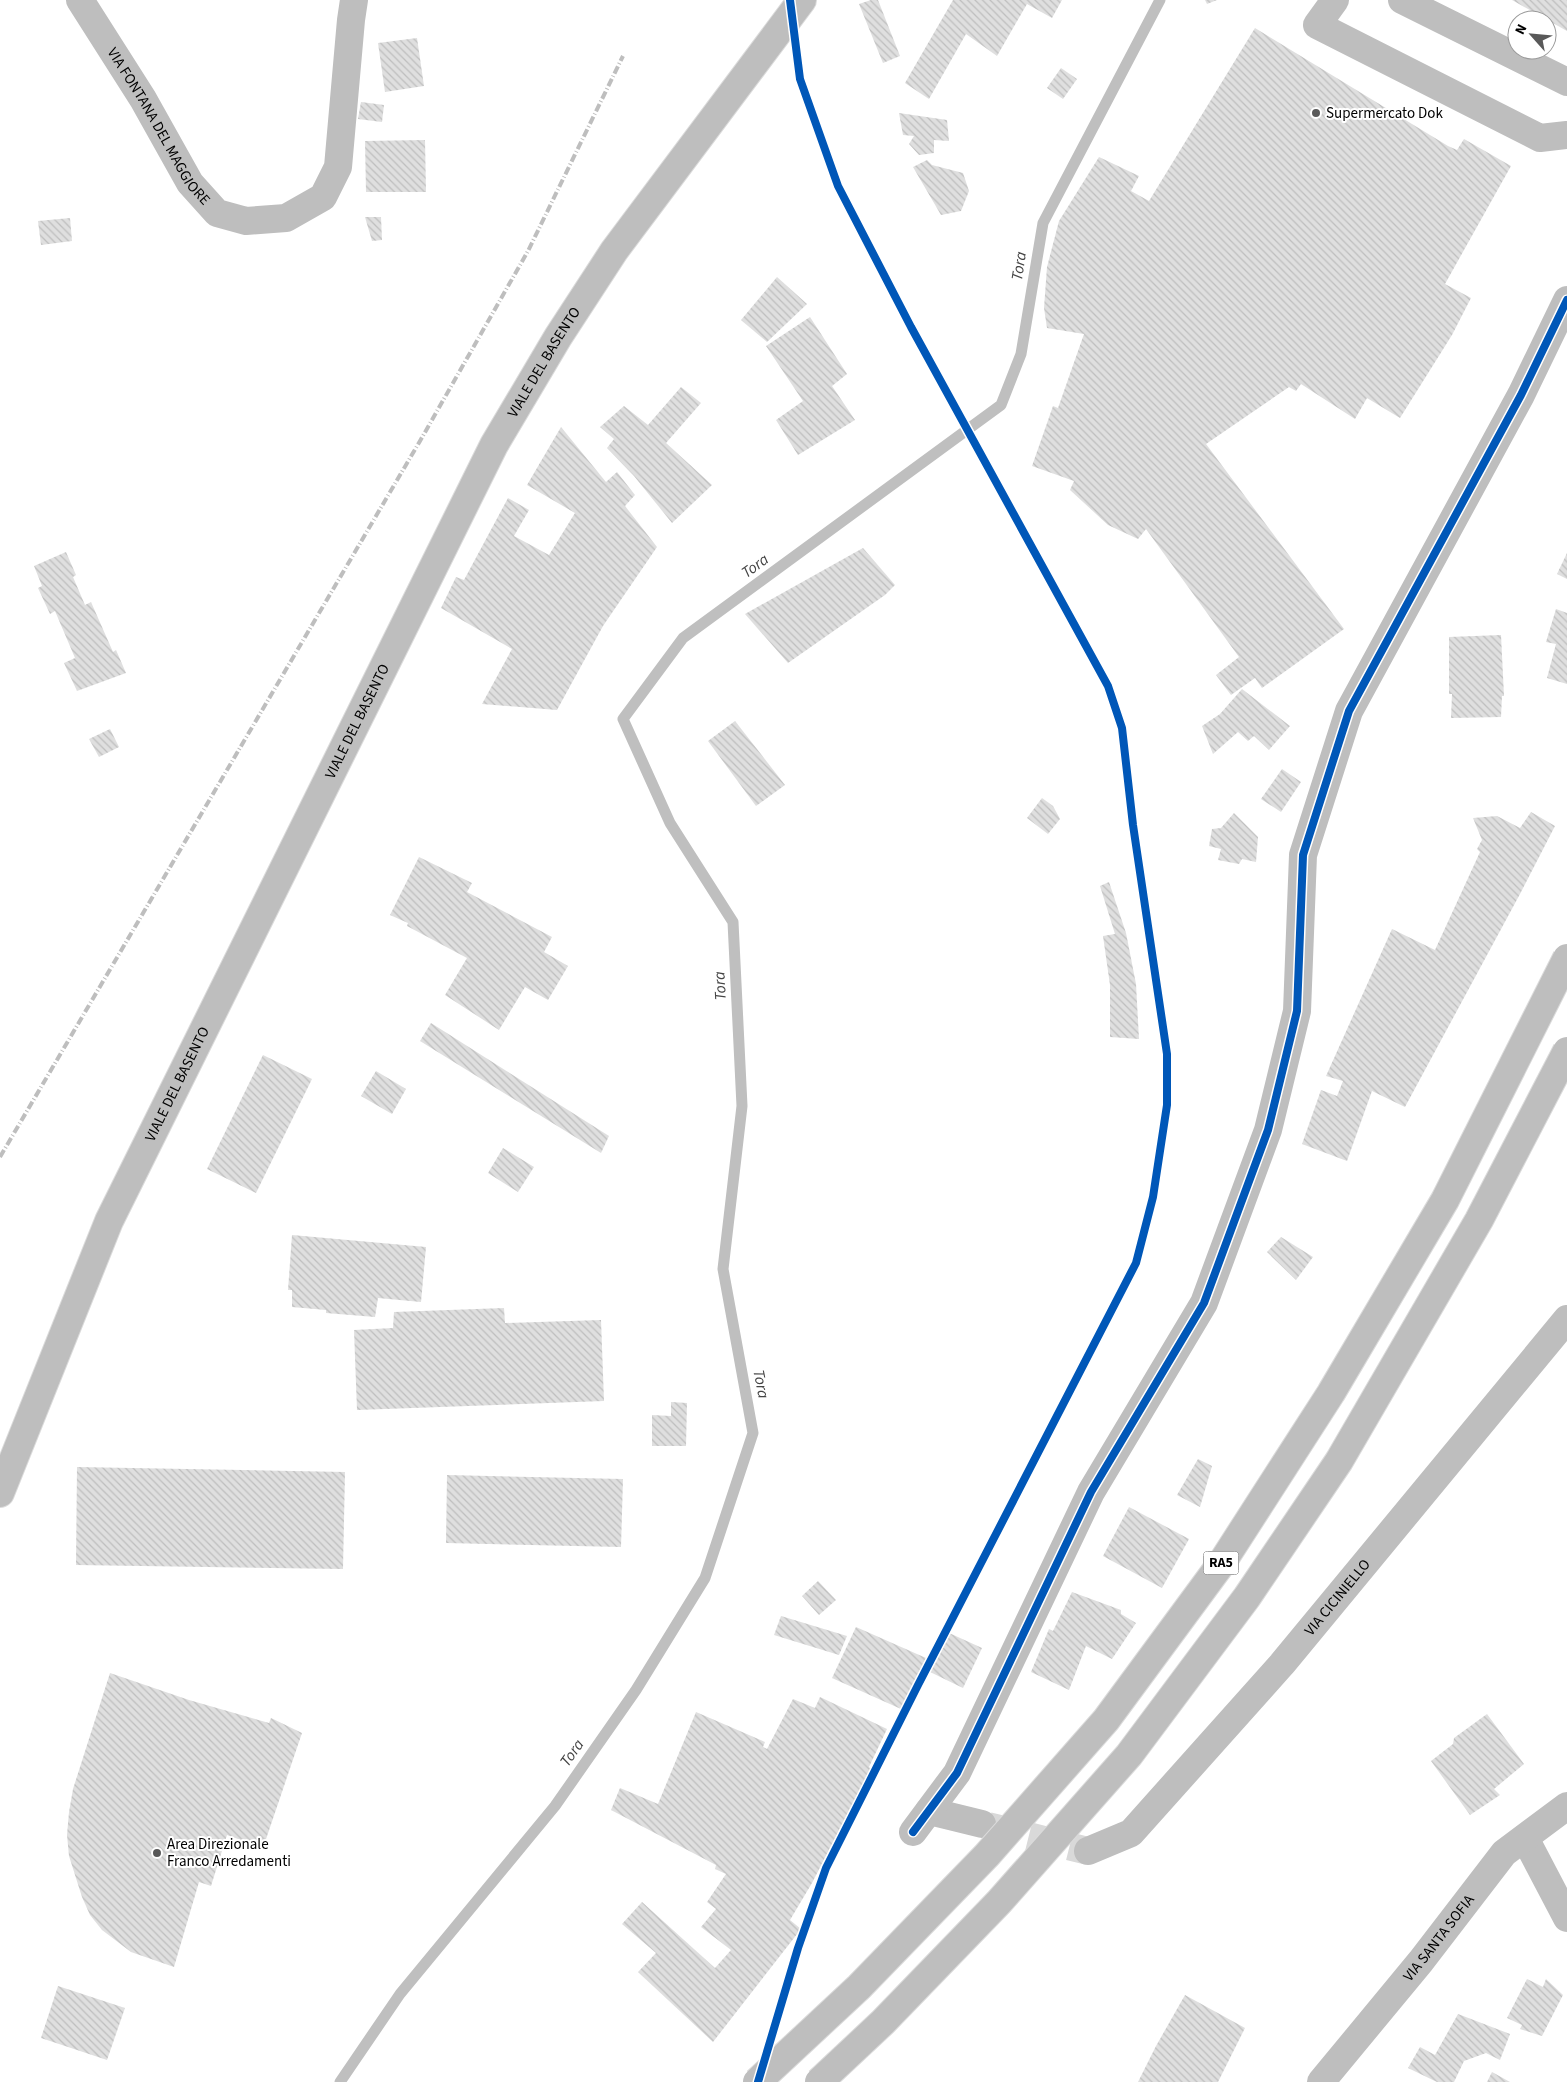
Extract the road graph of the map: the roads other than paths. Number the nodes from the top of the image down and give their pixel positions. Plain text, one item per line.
1 (80, 0) edge
2 (354, 0) edge
3 (802, 0) edge
4 (1335, 0) edge
5 (1402, 0) edge
6 (1567, 82) edge
7 (1567, 135) edge
8 (1567, 300) edge
9 (1567, 958) edge
10 (1567, 1051) edge
11 (1567, 1320) edge
12 (0, 1493) edge
13 (1567, 1806) edge
14 (982, 1824) tunnel mouth
15 (1525, 1838) junction
16 (1088, 1851) tunnel mouth
17 (1567, 1918) edge
18 (757, 2082) edge
19 (819, 2082) edge
20 (1322, 2082) edge

1 - 2 main road, VIA FONTANA DEL MAGGIORE
3 - 12 main road, VIALE DEL BASENTO
4 - 7 main road
5 - 6 main road
8 - 14 main road
9 - 18 main road, RA5, bridge
10 - 19 main road, RA5, bridge
11 - 16 main road, VIA CICINIELLO
13 - 15 main road, VIA SANTA SOFIA
15 - 17 main road
15 - 20 main road, VIA SANTA SOFIA

